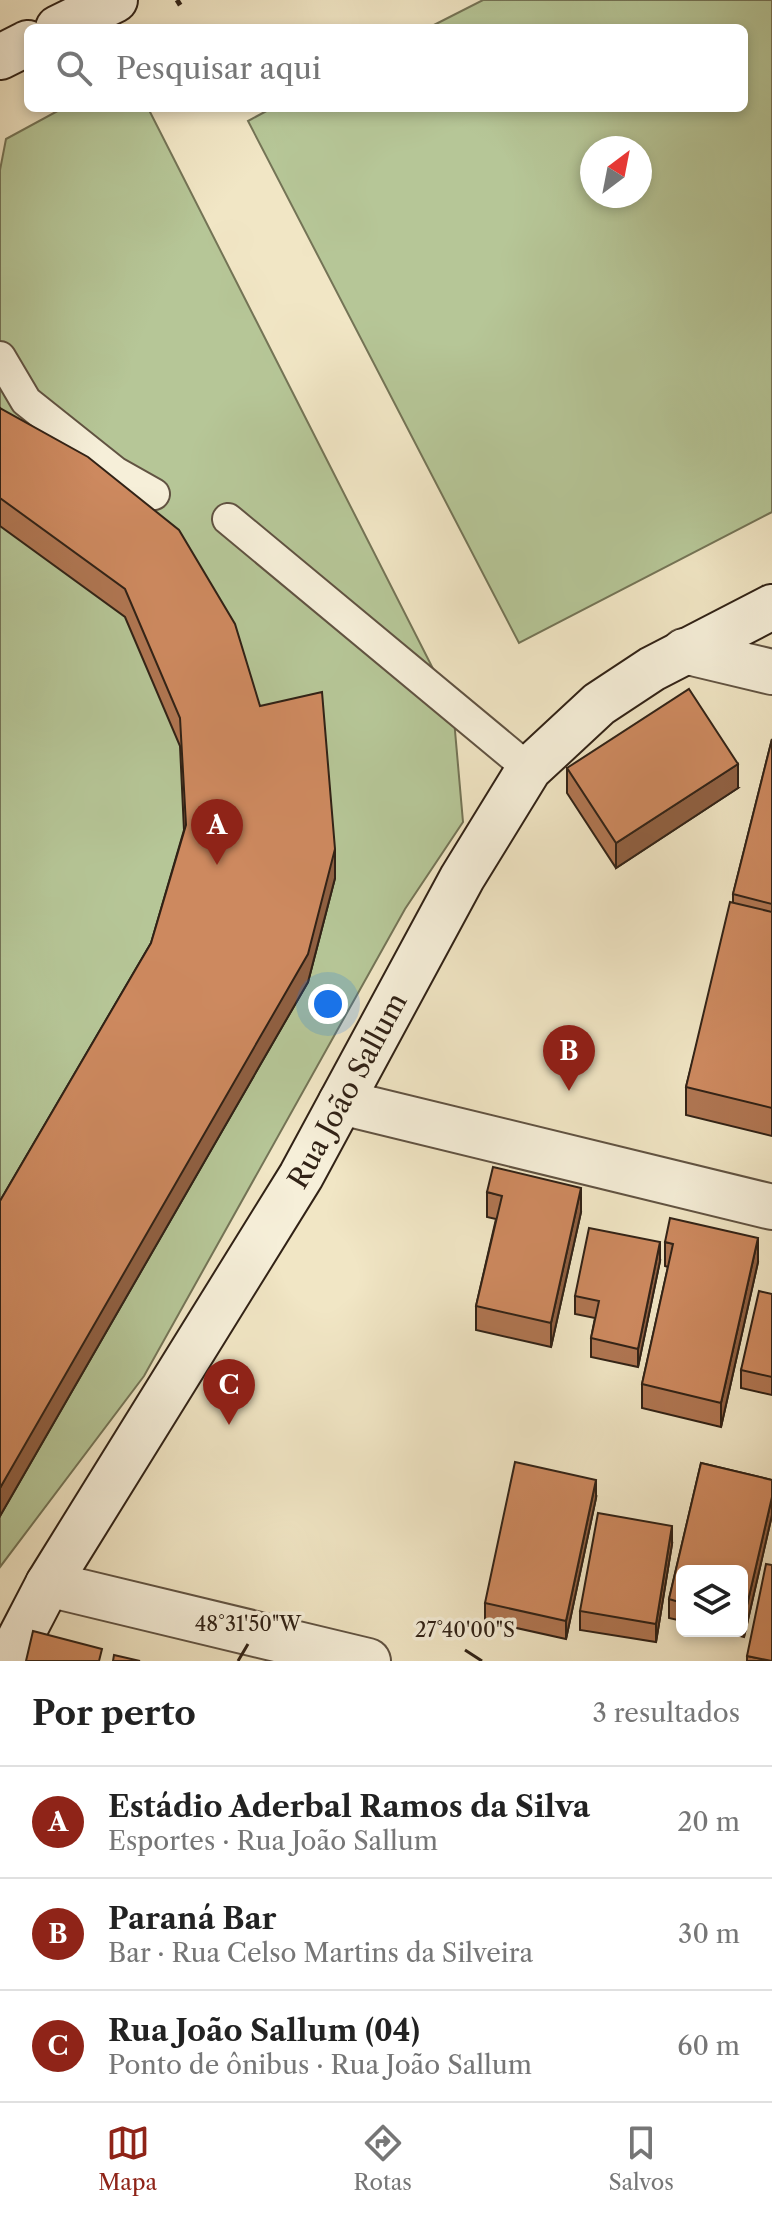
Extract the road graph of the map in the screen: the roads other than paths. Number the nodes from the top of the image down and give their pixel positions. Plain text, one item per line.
1 (115, 0) edge
2 (66, 24) edge
3 (24, 45) edge
4 (0, 57) edge
5 (0, 357) edge
6 (154, 494) dead end
7 (228, 519) dead end
8 (772, 607) edge
9 (684, 651) junction
10 (772, 672) edge
11 (529, 769) junction
12 (341, 1102) junction
13 (772, 1207) edge
14 (48, 1584) junction
15 (8, 1661) edge
16 (368, 1661) edge

1 - 2 street
3 - 4 street
5 - 6 lane
7 - 11 lane
8 - 9 street, Rua João Sallum
9 - 10 street
9 - 11 street, Rua João Sallum
11 - 12 street, Rua João Sallum
12 - 13 street
12 - 14 street, Rua João Sallum
14 - 15 street, Rua João Sallum
14 - 16 street

